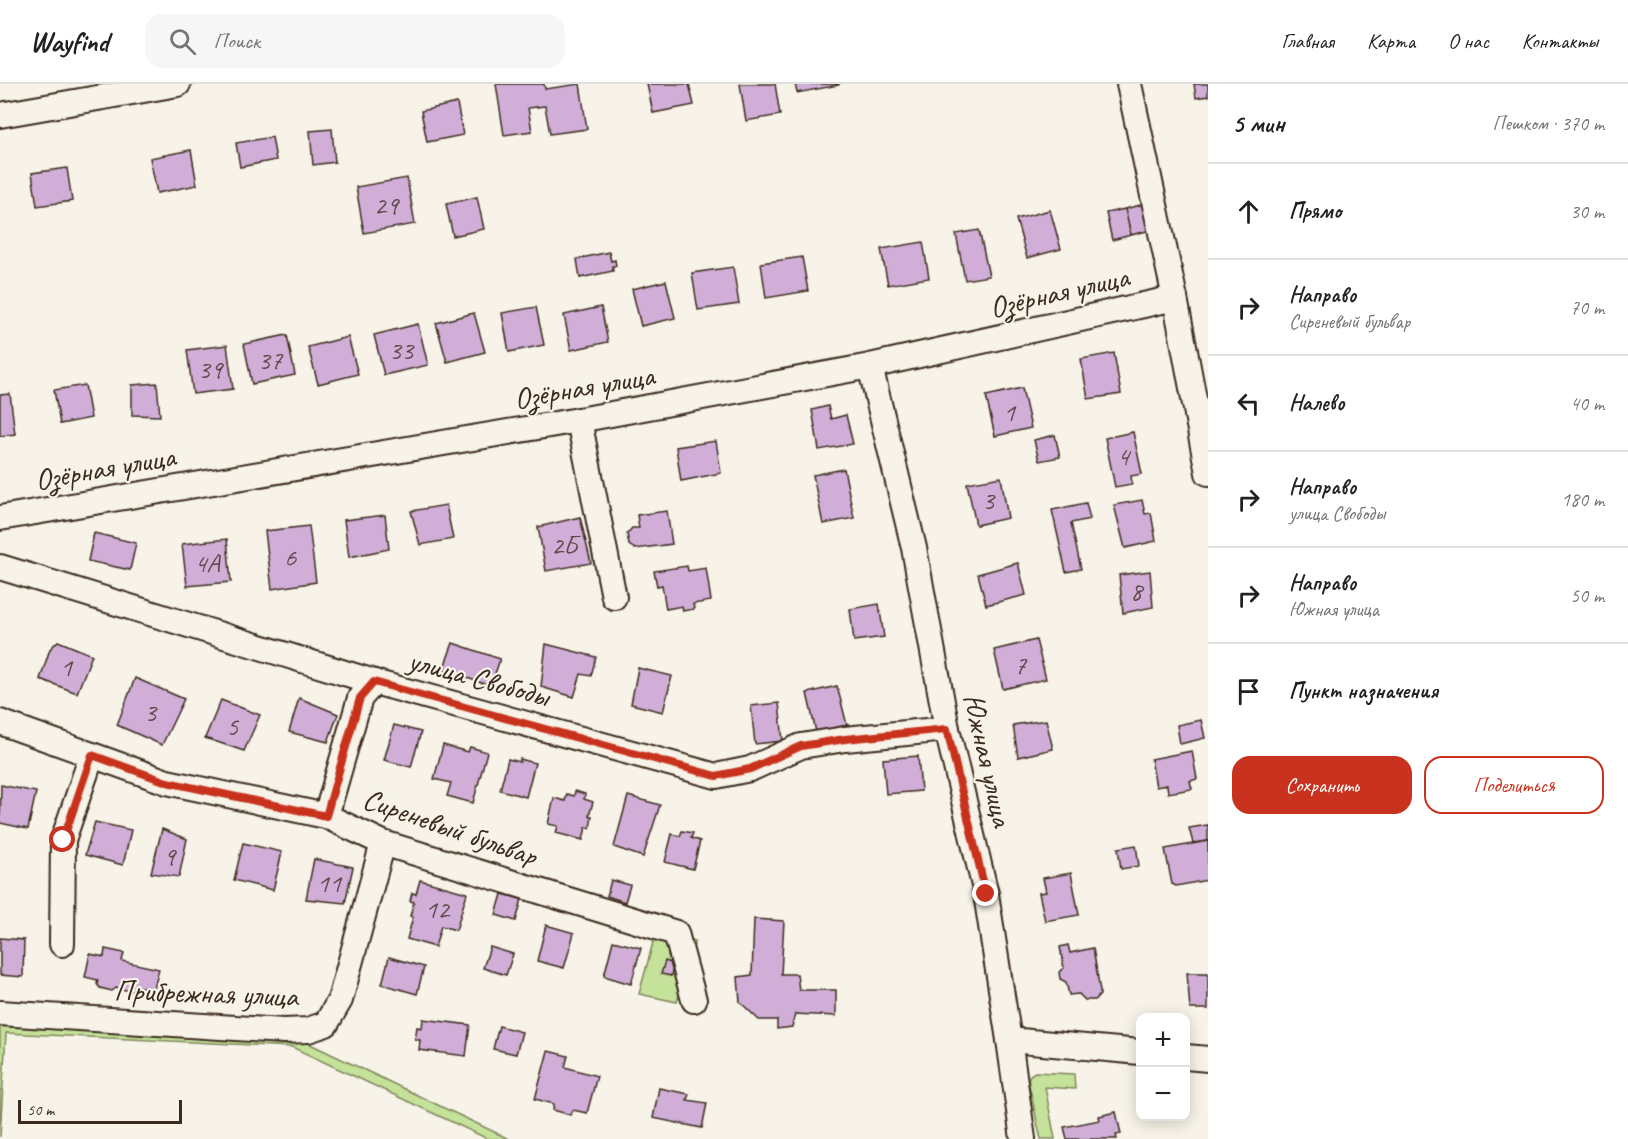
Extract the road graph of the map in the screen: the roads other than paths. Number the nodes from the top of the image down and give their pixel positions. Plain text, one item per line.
1 (178, 84) edge
2 (1129, 84) edge
3 (0, 115) edge
4 (1175, 298) junction
5 (870, 366) junction
6 (579, 420) junction
7 (1208, 473) edge
8 (0, 518) edge
9 (0, 567) edge
10 (614, 597) dead end
11 (374, 682) junction
12 (0, 722) edge
13 (947, 729) junction
14 (92, 755) junction
15 (326, 816) junction
16 (383, 843) junction
17 (62, 944) dead end
18 (694, 1000) dead end
19 (0, 1014) edge
20 (1009, 1040) junction
21 (1136, 1052) edge
22 (1190, 1057) edge
23 (1208, 1059) edge
24 (1023, 1139) edge

1 - 3 street
2 - 4 street
4 - 5 street, Озёрная улица
4 - 7 street
5 - 6 street, Озёрная улица
5 - 13 street, Южная улица
6 - 8 street, Озёрная улица
6 - 10 street
9 - 11 street, улица Свободы
11 - 13 street, улица Свободы
11 - 15 street
12 - 14 street, Сиреневый бульвар
13 - 20 street, Южная улица
14 - 15 street, Сиреневый бульвар
14 - 17 street
15 - 16 street, Сиреневый бульвар
16 - 18 street, Сиреневый бульвар
16 - 19 street, Прибрежная улица
20 - 21 street
20 - 24 street, Южная улица
22 - 23 street

